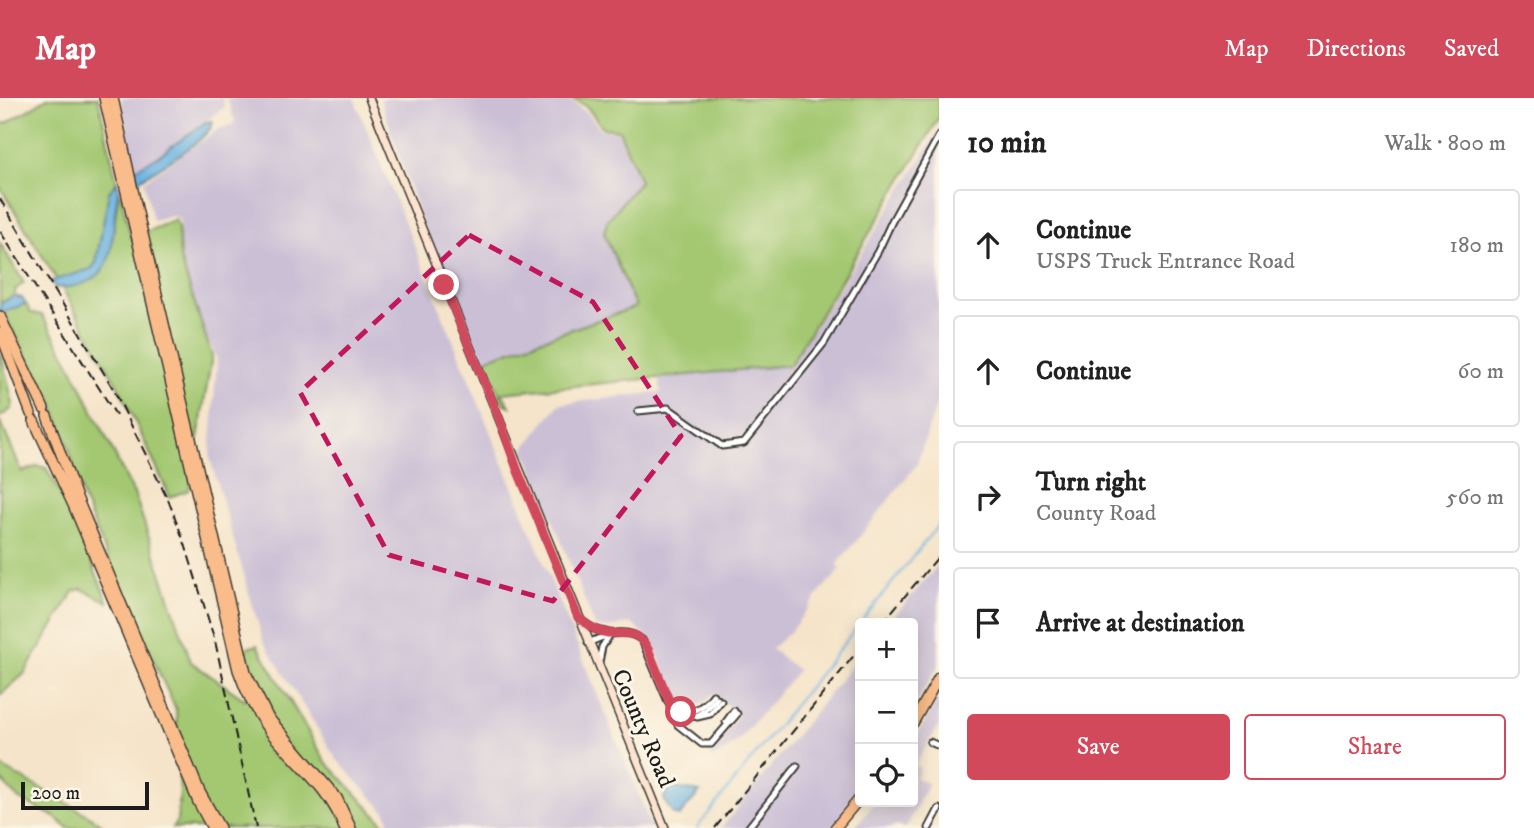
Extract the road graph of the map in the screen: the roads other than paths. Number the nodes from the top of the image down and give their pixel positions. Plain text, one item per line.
1 (104, 98) edge
2 (113, 98) edge
3 (369, 98) edge
4 (939, 136) edge
5 (1, 323) edge
6 (638, 411) dead end
7 (116, 601) junction
8 (578, 617) junction
9 (612, 634) junction
10 (589, 643) junction
11 (939, 669) edge
12 (599, 670) junction
13 (939, 677) edge
14 (249, 690) junction
15 (918, 705) edge
16 (673, 710) junction
17 (735, 713) dead end
18 (918, 714) edge
19 (930, 742) dead end
20 (939, 746) edge
21 (797, 766) dead end
22 (855, 807) edge
23 (857, 807) edge
24 (939, 809) edge
25 (212, 828) edge
26 (220, 828) edge
27 (344, 828) edge
28 (351, 828) edge
29 (664, 828) edge
30 (748, 828) edge
31 (835, 828) edge
32 (842, 828) edge
33 (929, 828) edge

1 - 14 highway
2 - 14 highway
3 - 8 main road, County Road
4 - 6 street
5 - 7 highway
5 - 7 highway
7 - 25 highway
7 - 26 highway
8 - 9 street
8 - 10 main road, County Road
9 - 10 street
9 - 12 street
9 - 16 street
10 - 12 main road, County Road
11 - 15 highway
12 - 29 main road, County Road
13 - 18 highway
14 - 27 highway
14 - 28 highway
16 - 16 street
16 - 17 street
19 - 20 street
21 - 30 street
22 - 31 highway
23 - 32 highway
24 - 33 street

